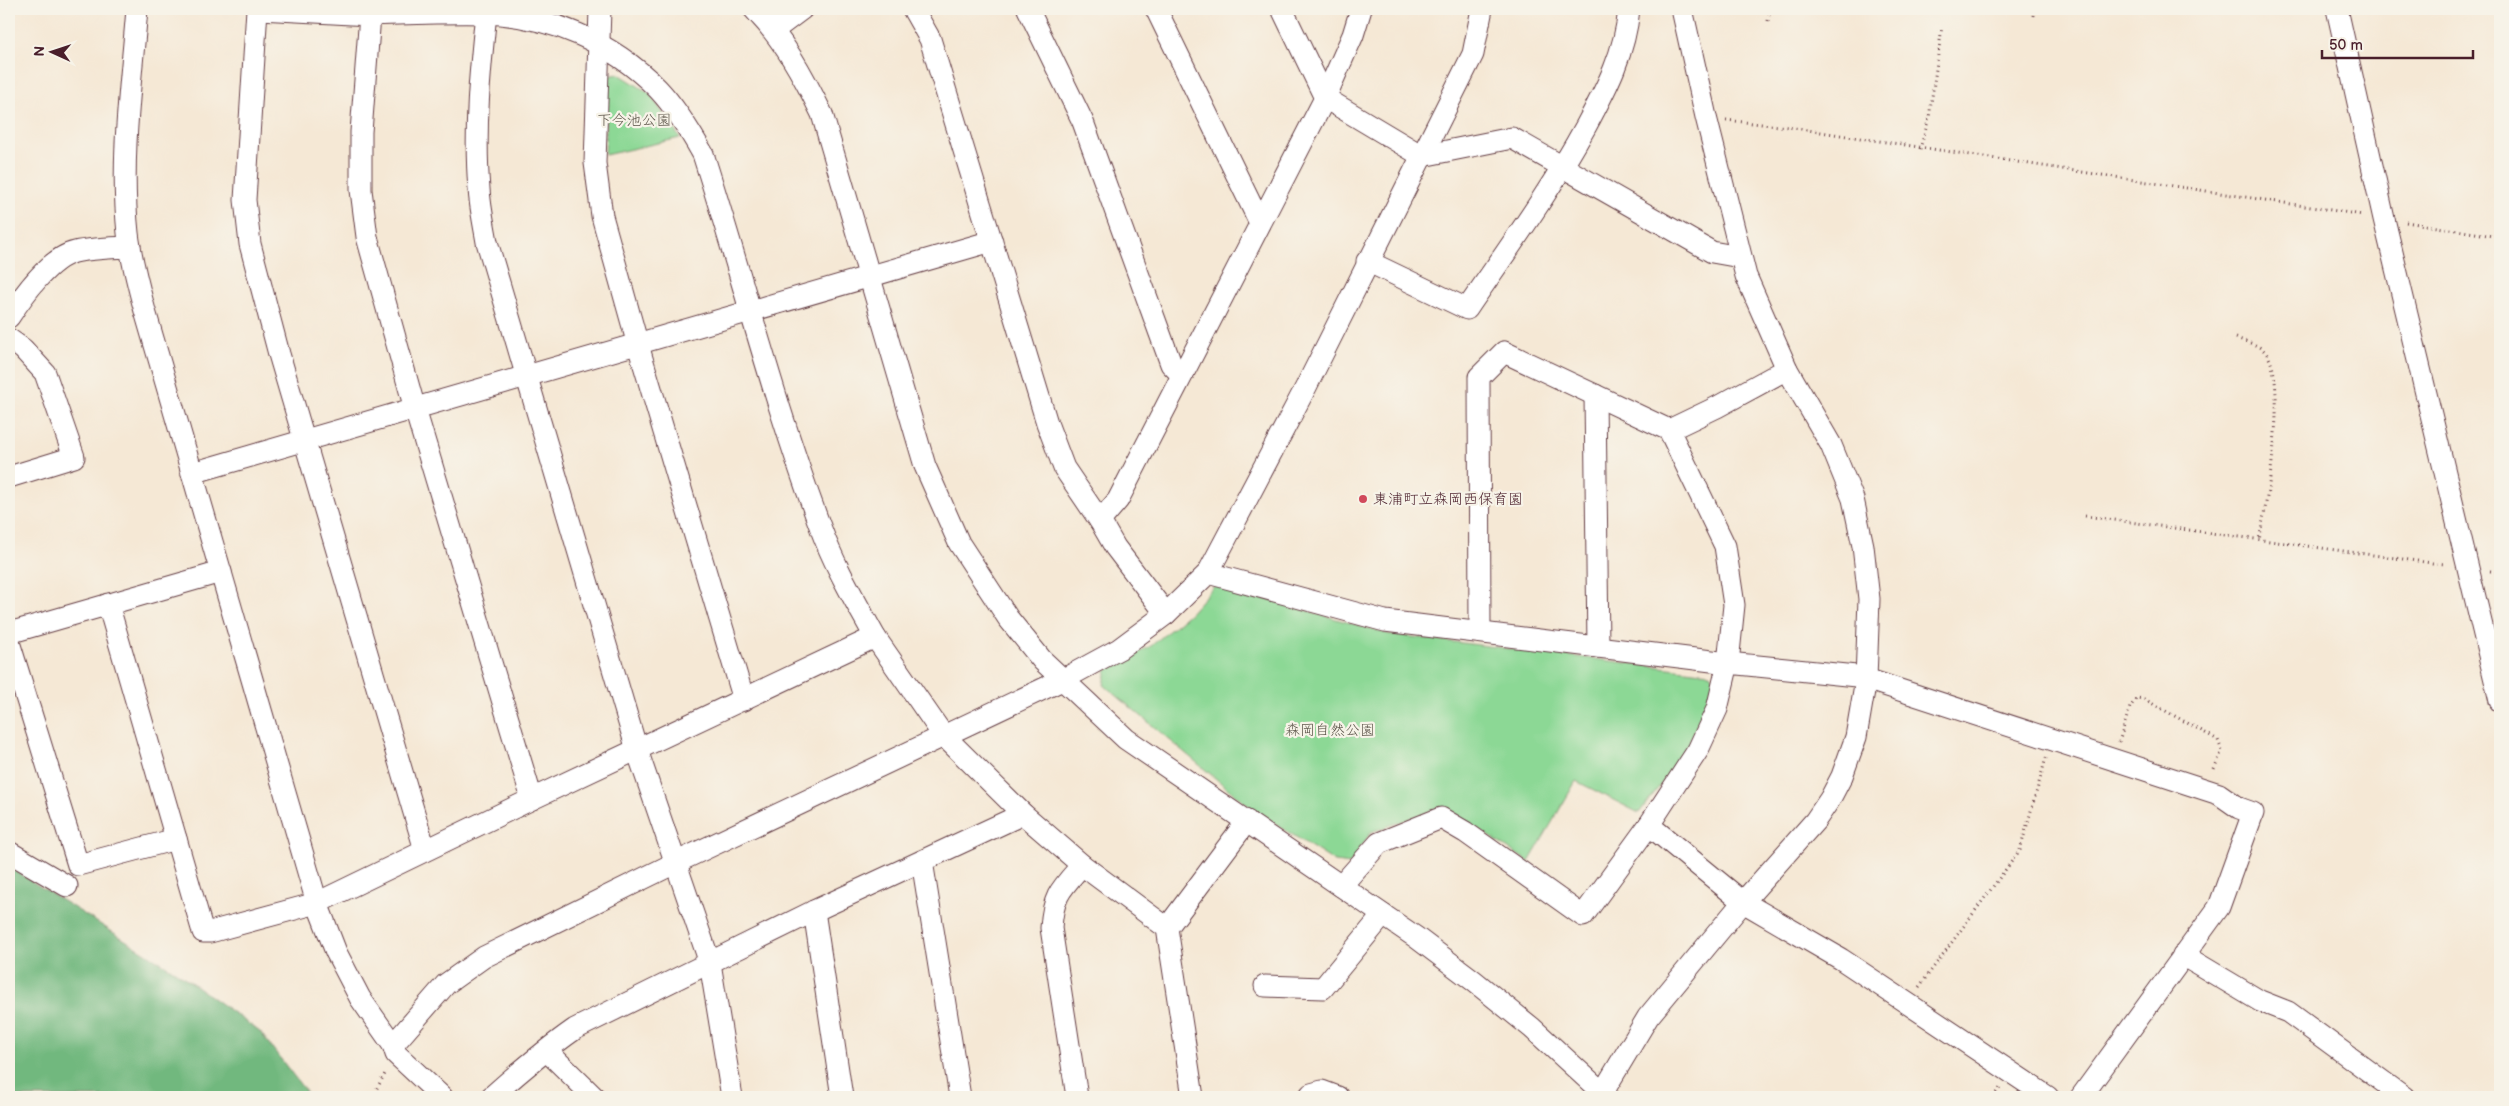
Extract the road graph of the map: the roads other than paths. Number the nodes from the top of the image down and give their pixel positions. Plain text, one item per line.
1 (137, 9) edge
2 (259, 9) edge
3 (600, 9) edge
4 (754, 9) edge
5 (802, 9) edge
6 (913, 9) edge
7 (1028, 9) edge
8 (1156, 9) edge
9 (1282, 9) edge
10 (1361, 9) edge
11 (1482, 9) edge
12 (1629, 9) edge
13 (1682, 9) edge
14 (2337, 9) edge
15 (486, 13) junction
16 (370, 15) junction
17 (774, 30) junction
18 (598, 42) junction
19 (1325, 98) junction
20 (1422, 156) junction
21 (1563, 167) junction
22 (1260, 223) junction
23 (992, 241) junction
24 (130, 247) junction
25 (1740, 257) junction
26 (1367, 261) junction
27 (870, 278) junction
28 (752, 312) junction
29 (9, 317) edge
30 (9, 338) edge
31 (638, 345) junction
32 (1787, 369) junction
33 (1182, 375) junction
34 (526, 378) junction
35 (1595, 395) junction
36 (415, 410) junction
37 (1669, 430) junction
38 (305, 441) junction
39 (192, 473) junction
40 (9, 477) edge
41 (1100, 521) junction
42 (221, 572) junction
43 (1208, 573) junction
44 (108, 604) junction
45 (1166, 614) junction
46 (1480, 632) junction
47 (9, 633) edge
48 (875, 638) junction
49 (9, 642) edge
50 (1598, 646) junction
51 (1728, 663) junction
52 (1866, 678) junction
53 (1062, 680) junction
54 (744, 700) junction
55 (2500, 701) edge
56 (943, 734) junction
57 (637, 750) junction
58 (532, 799) junction
59 (1024, 814) junction
60 (1247, 821) junction
61 (1649, 825) junction
62 (176, 839) junction
63 (426, 850) junction
64 (9, 852) edge
65 (922, 861) junction
66 (675, 863) junction
67 (1082, 865) junction
68 (67, 886) dead end
69 (1341, 886) junction
70 (1743, 902) junction
71 (317, 904) junction
72 (814, 911) junction
73 (1383, 916) junction
74 (1167, 928) junction
75 (2183, 955) junction
76 (710, 963) junction
77 (1265, 986) dead end
78 (394, 1049) junction
79 (548, 1051) junction
80 (1603, 1096) edge
81 (442, 1097) edge
82 (491, 1097) edge
83 (594, 1097) edge
84 (732, 1097) edge
85 (842, 1097) edge
86 (960, 1097) edge
87 (1077, 1097) edge
88 (1193, 1097) edge
89 (1309, 1097) edge
90 (1338, 1097) edge
91 (2048, 1097) edge
92 (2081, 1097) edge
93 (2404, 1097) edge

1 - 24 street
2 - 16 street
2 - 38 street
3 - 18 street
4 - 17 street
5 - 17 street
6 - 23 street
7 - 33 street
8 - 22 street
9 - 19 street
10 - 19 street
11 - 20 street
12 - 21 street
13 - 25 street
14 - 55 street
15 - 16 street
15 - 18 street
15 - 34 street
16 - 36 street
17 - 27 street
18 - 28 street
18 - 31 street
19 - 20 street
19 - 22 street
20 - 21 street
20 - 26 street
21 - 25 street
21 - 26 street
22 - 33 street
23 - 27 street
23 - 41 street
24 - 29 street
24 - 39 street
25 - 32 street
26 - 43 street
27 - 28 street
27 - 53 street
28 - 31 street
28 - 48 street
30 - 40 street
31 - 34 street
31 - 54 street
32 - 37 street
32 - 52 street
33 - 41 street
34 - 36 street
34 - 57 street
35 - 37 street
35 - 46 street
35 - 50 street
36 - 38 street
36 - 58 street
37 - 51 street
38 - 39 street
38 - 63 street
39 - 42 street
41 - 45 street
42 - 44 street
42 - 71 street
43 - 45 street
43 - 46 street
44 - 47 street
44 - 62 street
45 - 53 street
46 - 50 street
48 - 54 street
48 - 56 street
49 - 62 street
50 - 51 street
51 - 52 street
51 - 61 street
52 - 70 street
52 - 75 street
53 - 56 street
53 - 60 street
54 - 57 street
56 - 59 street
56 - 66 street
57 - 58 street
57 - 66 street
58 - 63 street
59 - 65 street
59 - 67 street
60 - 69 street
60 - 74 street
61 - 69 street
61 - 70 street
62 - 71 street
63 - 71 street
64 - 68 street
65 - 72 street
65 - 86 street
66 - 76 street
66 - 78 street
67 - 74 street
67 - 87 street
69 - 73 street
70 - 80 street
70 - 91 street
71 - 78 street
72 - 76 street
72 - 85 street
73 - 77 street
73 - 80 street
74 - 88 street
75 - 92 street
75 - 93 street
76 - 79 street
76 - 84 street
78 - 81 street
79 - 82 street
79 - 83 street
89 - 90 street

